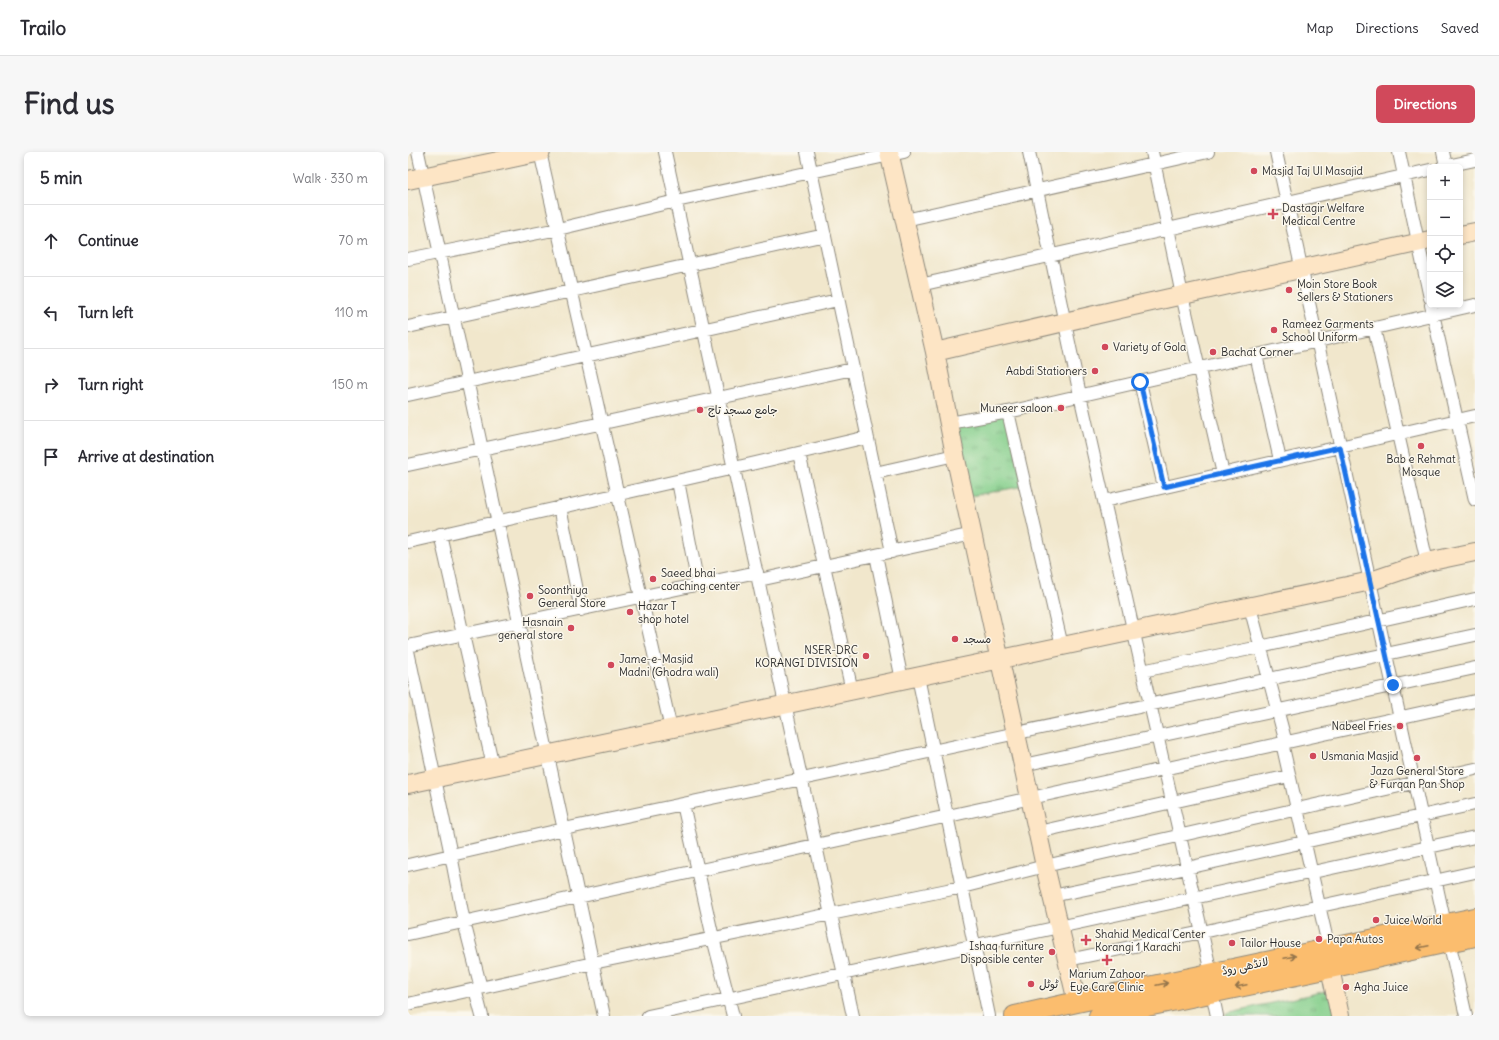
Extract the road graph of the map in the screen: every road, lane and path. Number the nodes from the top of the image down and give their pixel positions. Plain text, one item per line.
1 (418, 152) edge
2 (540, 152) edge
3 (665, 152) edge
4 (807, 152) edge
5 (1029, 152) edge
6 (1152, 152) edge
7 (1208, 152) edge
8 (1276, 152) edge
9 (1399, 152) edge
10 (1443, 152) edge
11 (894, 153) edge
12 (1475, 160) edge
13 (1154, 164) junction
14 (1444, 164) edge
15 (1457, 164) edge
16 (1427, 171) edge
17 (812, 172) junction
18 (1404, 176) junction
19 (413, 178) edge
20 (1037, 191) junction
21 (676, 202) junction
22 (1286, 202) junction
23 (905, 220) junction
24 (1168, 228) junction
25 (558, 229) junction
26 (1475, 232) edge
27 (1463, 234) edge
28 (825, 235) junction
29 (1424, 241) edge
30 (440, 253) junction
31 (1051, 255) junction
32 (408, 259) edge
33 (690, 264) junction
34 (1301, 268) junction
35 (1427, 272) edge
36 (920, 285) junction
37 (572, 291) junction
38 (1182, 295) junction
39 (838, 300) junction
40 (1475, 305) edge
41 (1432, 310) edge
42 (453, 317) junction
43 (1064, 322) junction
44 (408, 327) edge
45 (1374, 328) junction
46 (704, 329) junction
47 (1316, 341) junction
48 (935, 352) junction
49 (586, 355) junction
50 (1256, 355) junction
51 (1198, 368) junction
52 (853, 369) junction
53 (467, 382) junction
54 (1140, 382) junction
55 (408, 395) edge
56 (1080, 395) junction
57 (719, 398) junction
58 (1008, 412) junction
59 (1475, 416) edge
60 (1457, 420) junction
61 (602, 423) junction
62 (950, 423) junction
63 (1398, 433) junction
64 (867, 437) junction
65 (1340, 447) junction
66 (482, 449) junction
67 (799, 453) junction
68 (956, 455) junction
69 (1280, 460) junction
70 (408, 465) edge
71 (734, 468) junction
72 (875, 473) junction
73 (1223, 474) junction
74 (678, 481) junction
75 (1164, 487) junction
76 (618, 494) junction
77 (1104, 500) junction
78 (1475, 500) edge
79 (560, 507) junction
80 (497, 522) junction
81 (440, 534) junction
82 (973, 534) junction
83 (408, 542) edge
84 (892, 552) junction
85 (1475, 552) edge
86 (876, 555) junction
87 (1426, 562) junction
88 (824, 566) junction
89 (758, 576) junction
90 (1371, 581) junction
91 (698, 585) junction
92 (641, 596) junction
93 (1475, 599) edge
94 (1250, 607) junction
95 (581, 610) junction
96 (1379, 621) junction
97 (519, 623) junction
98 (1134, 631) junction
99 (463, 635) junction
100 (1475, 635) edge
101 (408, 646) edge
102 (1062, 646) junction
103 (1260, 647) junction
104 (408, 651) edge
105 (1386, 654) junction
106 (1000, 659) junction
107 (1475, 668) edge
108 (1142, 671) junction
109 (910, 678) junction
110 (1269, 679) junction
111 (1393, 685) junction
112 (852, 691) junction
113 (1475, 701) edge
114 (786, 705) junction
115 (1149, 705) junction
116 (1277, 710) junction
117 (1400, 718) junction
118 (671, 729) junction
119 (1016, 733) junction
120 (1156, 737) junction
121 (1284, 743) junction
122 (933, 751) junction
123 (548, 755) junction
124 (1023, 765) junction
125 (493, 766) junction
126 (1164, 769) junction
127 (1475, 769) edge
128 (1289, 776) junction
129 (435, 778) junction
130 (802, 779) junction
131 (1414, 782) junction
132 (408, 784) edge
133 (1030, 798) junction
134 (1172, 802) junction
135 (683, 804) junction
136 (1475, 804) edge
137 (1297, 809) junction
138 (947, 816) junction
139 (1422, 816) junction
140 (564, 829) junction
141 (1038, 832) junction
142 (1179, 836) junction
143 (1475, 837) edge
144 (1304, 843) junction
145 (816, 845) junction
146 (1428, 847) junction
147 (451, 855) junction
148 (408, 865) edge
149 (1045, 866) junction
150 (1187, 868) junction
151 (698, 872) junction
152 (1475, 872) edge
153 (1311, 873) junction
154 (1436, 881) junction
155 (962, 887) junction
156 (1052, 896) junction
157 (578, 897) junction
158 (1194, 898) junction
159 (1319, 906) junction
160 (831, 914) junction
161 (1475, 918) edge
162 (464, 922) junction
163 (1060, 927) junction
164 (1202, 932) junction
165 (1447, 933) junction
166 (408, 934) edge
167 (1475, 936) edge
168 (713, 938) junction
169 (974, 945) junction
170 (1329, 958) junction
171 (1068, 960) junction
172 (593, 963) junction
173 (844, 974) junction
174 (1212, 983) junction
175 (478, 989) junction
176 (729, 999) junction
177 (1077, 1002) junction
178 (408, 1004) edge
179 (482, 1016) edge
180 (604, 1016) edge
181 (648, 1016) edge
182 (733, 1016) edge
183 (853, 1016) edge
184 (989, 1016) edge
185 (1015, 1016) edge
186 (1099, 1016) edge
187 (1217, 1016) edge
188 (1340, 1016) edge
189 (1466, 1016) edge

1 - 19 street
2 - 19 street
2 - 25 street
3 - 21 street
4 - 17 street
5 - 20 street
6 - 13 street
7 - 13 street
8 - 22 street
9 - 18 street
10 - 14 street
11 - 17 street
11 - 23 street
12 - 15 street
13 - 20 street
13 - 24 street
16 - 18 street
17 - 21 street
17 - 28 street
18 - 22 street
18 - 29 street
19 - 30 street
20 - 23 street
20 - 31 street
21 - 25 street
21 - 33 street
22 - 24 street
22 - 34 street
23 - 36 street
24 - 31 street
24 - 38 street
25 - 30 street
25 - 37 street
26 - 27 street
28 - 33 street
28 - 39 street
29 - 34 street
29 - 35 street
30 - 32 street
30 - 42 street
31 - 36 street
31 - 43 street
33 - 37 street
33 - 46 street
34 - 38 street
34 - 47 street
36 - 48 street
37 - 42 street
37 - 49 street
38 - 43 street
38 - 51 street
39 - 46 street
39 - 52 street
40 - 41 street
41 - 45 street
41 - 60 street
42 - 44 street
42 - 53 street
43 - 48 street
43 - 56 street
45 - 47 street
45 - 63 street
46 - 49 street
46 - 57 street
47 - 50 street
47 - 65 street
48 - 62 street
49 - 53 street
49 - 61 street
50 - 51 street
50 - 69 street
51 - 54 street
51 - 73 street
52 - 57 street
52 - 64 street
53 - 55 street
53 - 66 street
54 - 56 street
54 - 75 street
56 - 58 street
56 - 77 street
57 - 61 street
57 - 71 street
58 - 62 street
58 - 102 street
59 - 60 street
60 - 63 street
60 - 78 street
61 - 66 street
61 - 76 street
62 - 68 street
63 - 65 street
63 - 87 street
64 - 67 street
64 - 72 street
65 - 69 street
65 - 90 street
66 - 70 street
66 - 80 street
67 - 71 street
67 - 88 street
68 - 72 street
68 - 82 street
69 - 73 street
71 - 74 street
71 - 89 street
72 - 84 street
73 - 75 street
74 - 76 street
74 - 91 street
75 - 77 street
76 - 79 street
76 - 92 street
77 - 98 street
79 - 80 street
79 - 95 street
80 - 81 street
80 - 97 street
81 - 83 street
81 - 99 street
82 - 84 street
82 - 106 street
84 - 86 street
85 - 87 street
86 - 88 street
86 - 109 street
87 - 90 street
88 - 89 street
88 - 112 street
89 - 91 street
89 - 114 street
90 - 94 street
90 - 96 street
91 - 92 street
92 - 95 street
92 - 118 street
93 - 96 street
94 - 98 street
94 - 103 street
95 - 97 street
96 - 103 street
96 - 105 street
97 - 99 street
97 - 123 street
98 - 102 street
98 - 108 street
99 - 101 street
99 - 125 street
100 - 105 street
102 - 106 street
103 - 108 street
103 - 110 street
104 - 129 street
105 - 110 street
105 - 111 street
106 - 109 street
106 - 119 street
107 - 111 street
108 - 115 street
109 - 112 street
109 - 122 street
110 - 115 street
110 - 116 street
111 - 116 street
111 - 117 street
112 - 114 street
113 - 117 street
114 - 118 street
114 - 130 street
115 - 119 street
115 - 120 street
116 - 120 street
116 - 121 street
117 - 121 street
117 - 131 street
118 - 123 street
119 - 122 street
119 - 124 street
120 - 124 street
120 - 126 street
121 - 126 street
121 - 128 street
122 - 130 street
122 - 138 street
123 - 125 street
123 - 140 street
124 - 133 street
125 - 129 street
126 - 133 street
126 - 134 street
127 - 131 street
128 - 134 street
128 - 137 street
129 - 132 street
129 - 147 street
130 - 135 street
130 - 145 street
131 - 137 street
131 - 139 street
133 - 138 street
133 - 141 street
134 - 141 street
134 - 142 street
135 - 140 street
135 - 151 street
136 - 139 street
137 - 142 street
137 - 144 street
138 - 145 street
138 - 155 street
139 - 144 street
139 - 146 street
140 - 147 street
140 - 157 street
141 - 149 street
142 - 149 street
142 - 150 street
143 - 146 street
144 - 150 street
144 - 153 street
145 - 151 street
145 - 160 street
146 - 153 street
146 - 154 street
147 - 148 street
147 - 162 street
149 - 155 street
149 - 156 street
150 - 156 street
150 - 158 street
151 - 157 street
151 - 168 street
152 - 154 street
153 - 158 street
153 - 159 street
154 - 159 street
154 - 165 street
155 - 160 street
155 - 169 street
156 - 163 street
157 - 162 street
157 - 172 street
158 - 163 street
158 - 164 street
159 - 164 street
159 - 170 street
160 - 168 street
160 - 173 street
161 - 165 main road, لانڈھی روڈ
162 - 166 street
162 - 175 street
163 - 169 street
163 - 171 street
164 - 171 street
164 - 174 street
165 - 167 main road, لانڈھی روڈ
165 - 170 main road, لانڈھی روڈ
165 - 189 street
168 - 172 street
168 - 176 street
169 - 173 street
169 - 184 street
170 - 174 main road, لانڈھی روڈ
170 - 188 street
171 - 177 street
172 - 175 street
172 - 180 street
173 - 176 street
173 - 183 street
177 -> 174 main road, لانڈھی روڈ
174 - 186 main road, لانڈھی روڈ
174 - 187 street
175 - 178 street
175 - 179 street
176 - 181 street
176 - 182 street
177 - 185 main road, لانڈھی روڈ

